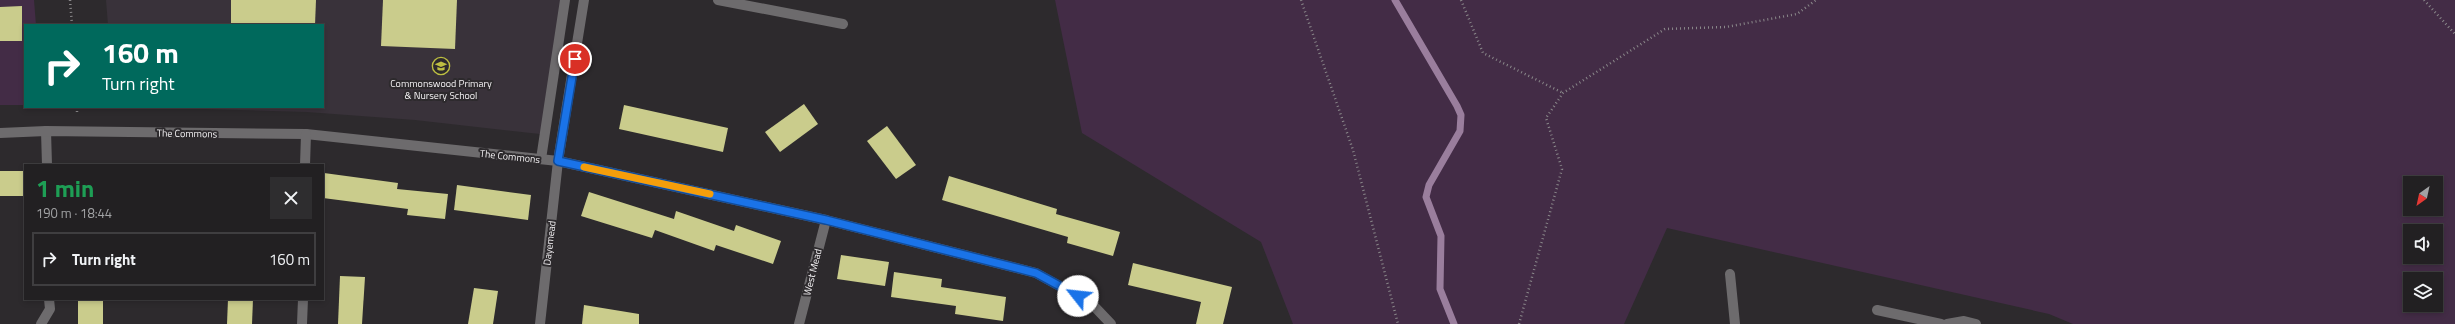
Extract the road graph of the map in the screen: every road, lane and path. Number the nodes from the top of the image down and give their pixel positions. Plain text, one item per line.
1 (70, 0) edge
2 (565, 0) edge
3 (584, 0) edge
4 (718, 0) edge
5 (1301, 0) edge
6 (1462, 0) edge
7 (1816, 0) edge
8 (2424, 0) edge
9 (72, 24) edge
10 (843, 24) dead end
11 (2455, 34) edge
12 (1563, 93) junction
13 (46, 131) junction
14 (0, 133) edge
15 (306, 134) junction
16 (541, 159) junction
17 (558, 161) junction
18 (47, 164) edge
19 (305, 164) edge
20 (826, 220) junction
21 (1730, 274) dead end
22 (49, 300) edge
23 (302, 300) edge
24 (1877, 310) dead end
25 (41, 324) edge
26 (302, 324) edge
27 (540, 324) edge
28 (799, 324) edge
29 (1111, 324) edge
30 (1398, 324) edge
31 (1519, 324) edge
32 (1735, 324) edge
33 (1941, 324) edge
34 (1947, 324) edge
35 (1976, 324) edge

1 - 9 path
2 - 16 street
3 - 17 street, Dayemead
4 - 10 street
5 - 30 path
6 - 12 path
7 - 12 path
8 - 11 path
12 - 31 path
13 - 14 street, The Commons
13 - 15 street, The Commons
13 - 18 street
15 - 16 street, The Commons
15 - 19 street
16 - 17 street, The Commons
17 - 20 street, The Commons
17 - 27 street, Dayemead
20 - 28 street, West Mead
20 - 29 street, The Commons
21 - 32 street
22 - 25 street
23 - 26 street
24 - 33 street
34 - 35 street

